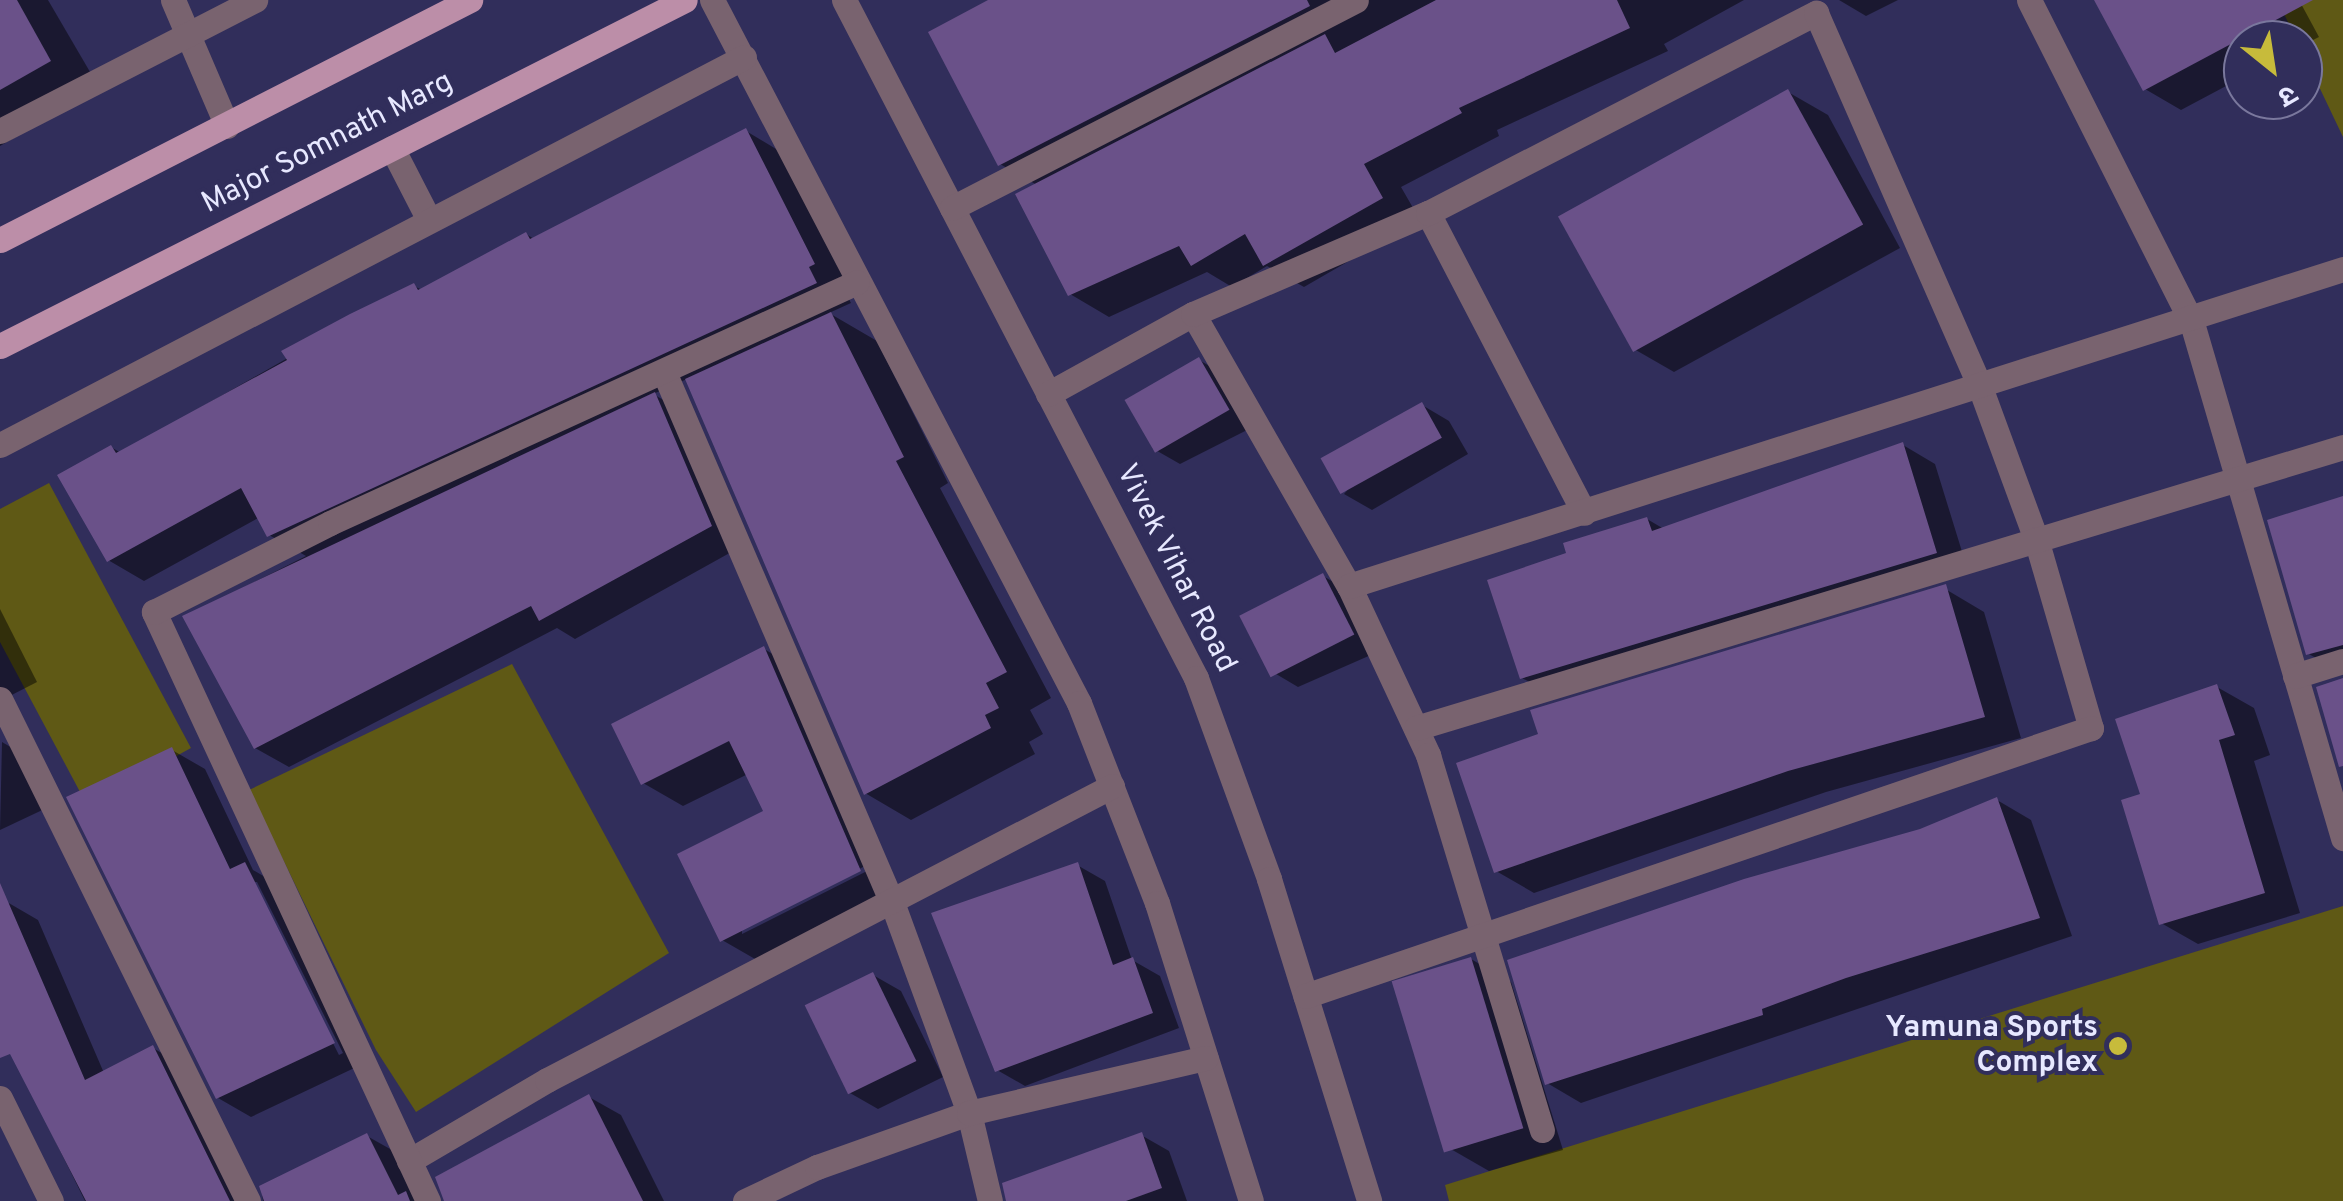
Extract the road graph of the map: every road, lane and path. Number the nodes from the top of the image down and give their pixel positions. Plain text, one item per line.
1 (173, 0) edge
2 (255, 0) edge
3 (470, 0) edge
4 (685, 0) edge
5 (712, 0) edge
6 (844, 0) edge
7 (1356, 0) edge
8 (2029, 0) edge
9 (189, 32) junction
10 (744, 56) junction
11 (227, 126) junction
12 (0, 131) edge
13 (392, 148) junction
14 (952, 208) junction
15 (1428, 213) junction
16 (429, 220) junction
17 (0, 240) edge
18 (2343, 269) edge
19 (857, 282) junction
20 (1194, 314) junction
21 (2189, 319) junction
22 (0, 346) edge
23 (664, 372) junction
24 (1980, 386) junction
25 (1048, 394) junction
26 (0, 446) edge
27 (2343, 448) edge
28 (2237, 479) junction
29 (1584, 513) junction
30 (2036, 539) junction
31 (1349, 586) junction
32 (2343, 661) edge
33 (2295, 676) junction
34 (0, 699) edge
35 (1416, 728) junction
36 (1112, 786) junction
37 (2343, 838) edge
38 (893, 905) junction
39 (1481, 936) junction
40 (1305, 996) junction
41 (1206, 1058) junction
42 (0, 1098) edge
43 (968, 1113) junction
44 (1542, 1130) dead end
45 (409, 1162) junction
46 (51, 1201) edge
47 (248, 1201) edge
48 (428, 1201) edge
49 (745, 1201) edge
50 (990, 1201) edge
51 (1250, 1201) edge
52 (1370, 1201) edge

1 - 9 street
2 - 9 street
3 - 11 main road, Major Somnath Marg
4 - 13 main road, Major Somnath Marg
5 - 10 street
6 - 14 street, Vivek Vihar Road
7 - 14 street
8 - 21 street
9 - 11 street
9 - 12 street
10 - 16 street
10 - 19 street
11 - 17 main road, Major Somnath Marg
13 - 16 street
13 - 22 main road, Major Somnath Marg
14 - 25 street, Vivek Vihar Road
15 - 20 street
15 - 24 street
15 - 29 street
16 - 26 street
18 - 21 street
19 - 23 street
19 - 36 street
20 - 25 street
20 - 31 street
21 - 24 street
21 - 28 street
23 - 38 street
23 - 45 street
24 - 29 street
24 - 30 street
25 - 40 street, Vivek Vihar Road
27 - 28 street
28 - 30 street
28 - 33 street
29 - 31 street
30 - 35 street
30 - 39 street
31 - 35 street
32 - 33 street
33 - 37 street
34 - 47 street
35 - 39 street
36 - 38 street
36 - 41 street
38 - 43 street
38 - 45 street
39 - 40 street
39 - 44 street
40 - 52 street, Vivek Vihar Road
41 - 43 street
41 - 51 street
42 - 46 street
43 - 49 street
43 - 50 street
45 - 48 street

